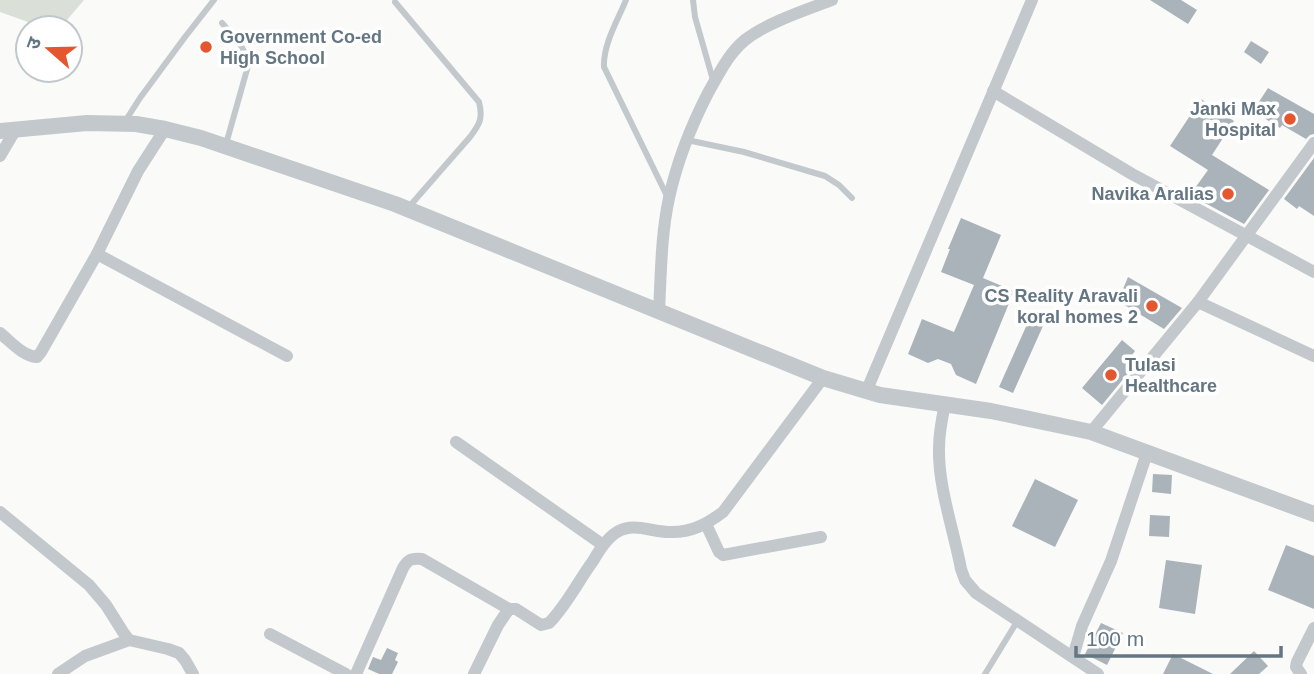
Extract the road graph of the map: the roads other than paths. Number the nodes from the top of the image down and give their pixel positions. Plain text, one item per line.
1 (214, 0) edge
2 (626, 0) edge
3 (693, 0) edge
4 (832, 0) edge
5 (1031, 0) edge
6 (395, 2) dead end
7 (222, 23) dead end
8 (714, 82) junction
9 (993, 91) junction
10 (123, 124) junction
11 (165, 128) junction
12 (8, 130) edge
13 (687, 139) junction
14 (1314, 143) edge
15 (225, 146) junction
16 (0, 156) edge
17 (852, 198) dead end
18 (669, 199) junction
19 (407, 209) junction
20 (1248, 236) junction
21 (97, 254) junction
22 (1314, 272) edge
23 (1198, 302) junction
24 (659, 311) junction
25 (0, 333) edge
26 (288, 356) dead end
27 (1314, 356) edge
28 (823, 378) junction
29 (866, 392) junction
30 (945, 404) junction
31 (1090, 432) junction
32 (456, 442) dead end
33 (1147, 453) junction
34 (0, 512) edge
35 (1314, 514) edge
36 (706, 524) junction
37 (821, 537) dead end
38 (603, 545) junction
39 (509, 609) junction
40 (1018, 620) junction
41 (1314, 628) edge
42 (270, 634) dead end
43 (130, 640) junction
44 (1073, 657) junction
45 (1082, 669) edge
46 (58, 674) edge
47 (193, 674) edge
48 (346, 674) edge
49 (356, 674) edge
50 (474, 674) edge
51 (985, 674) edge
52 (1098, 674) edge
53 (1301, 674) edge

1 - 10 lane
2 - 18 lane
3 - 8 lane
4 - 8 street
5 - 9 street
6 - 19 lane
7 - 15 lane
8 - 13 street
9 - 20 street
9 - 29 street
10 - 11 street
10 - 12 street
11 - 15 street
11 - 21 street
12 - 16 street
13 - 17 lane
13 - 18 street
14 - 20 street
15 - 19 street
18 - 24 street
19 - 24 street
20 - 22 street
20 - 23 street
21 - 25 street
21 - 26 street
23 - 27 street
23 - 31 street
24 - 28 street
28 - 29 street
28 - 36 street
29 - 30 street
30 - 31 street
30 - 40 street
31 - 33 street
32 - 38 street
33 - 35 street
33 - 44 street
34 - 43 street
36 - 37 street
36 - 38 street
38 - 39 street
39 - 49 street
39 - 50 street
40 - 44 street
40 - 51 lane
41 - 53 street
42 - 48 street
43 - 46 street
43 - 47 street
44 - 45 street
45 - 52 street

